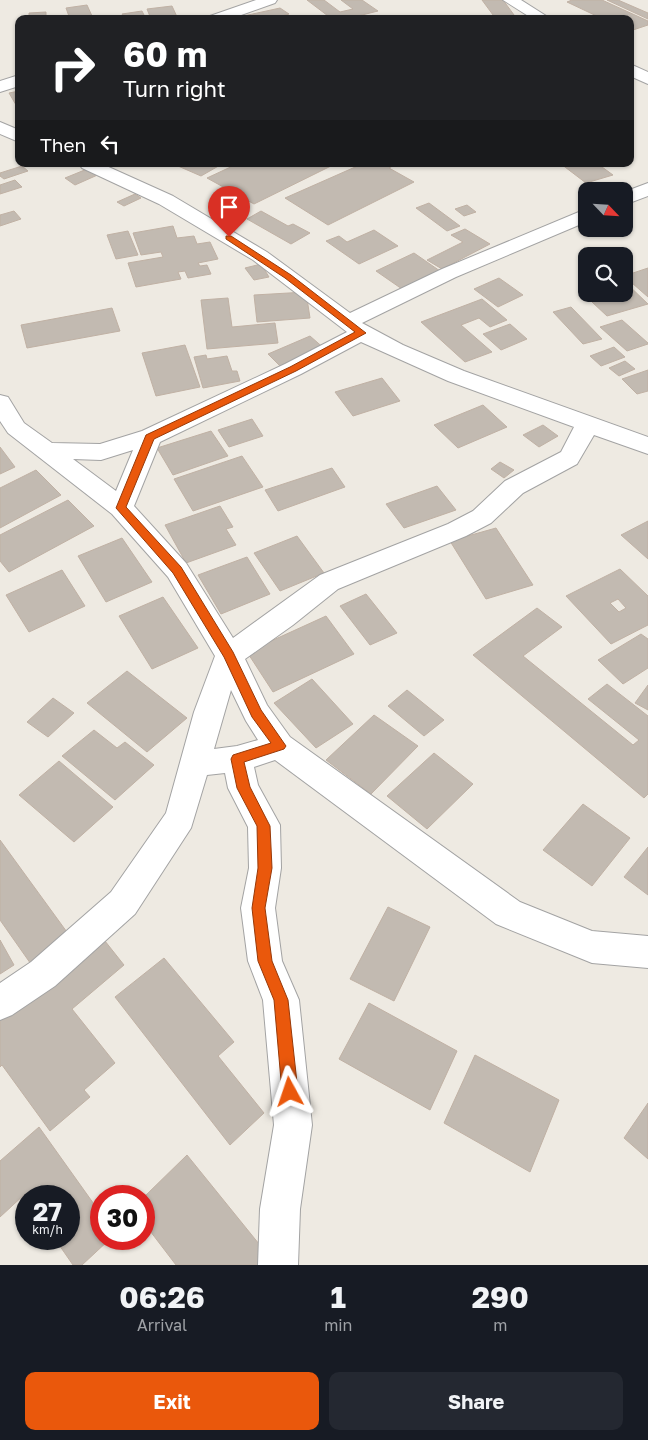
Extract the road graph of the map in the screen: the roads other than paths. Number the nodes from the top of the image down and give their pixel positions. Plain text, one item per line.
1 (270, 0) edge
2 (510, 0) edge
3 (227, 15) edge
4 (537, 15) edge
5 (634, 70) edge
6 (648, 79) edge
7 (15, 81) edge
8 (0, 87) edge
9 (0, 127) edge
10 (15, 135) edge
11 (94, 167) edge
12 (648, 189) edge
13 (633, 195) edge
14 (578, 218) edge
15 (355, 327) junction
16 (0, 402) edge
17 (587, 424) junction
18 (150, 437) junction
19 (648, 446) edge
20 (47, 451) junction
21 (121, 508) junction
22 (229, 655) junction
23 (279, 746) junction
24 (237, 759) junction
25 (194, 764) junction
26 (648, 952) edge
27 (0, 1003) edge
28 (278, 1265) edge

1 - 3 street
2 - 4 street
5 - 6 street
7 - 8 street
9 - 10 street
11 - 15 street
12 - 13 street
14 - 15 street
15 - 17 street
15 - 18 street
16 - 20 street
17 - 19 street
17 - 22 street
18 - 20 street
18 - 21 street
20 - 21 street
21 - 22 street
22 - 23 street
22 - 25 street
23 - 24 street
23 - 26 street
24 - 25 street
24 - 28 street
25 - 27 street

